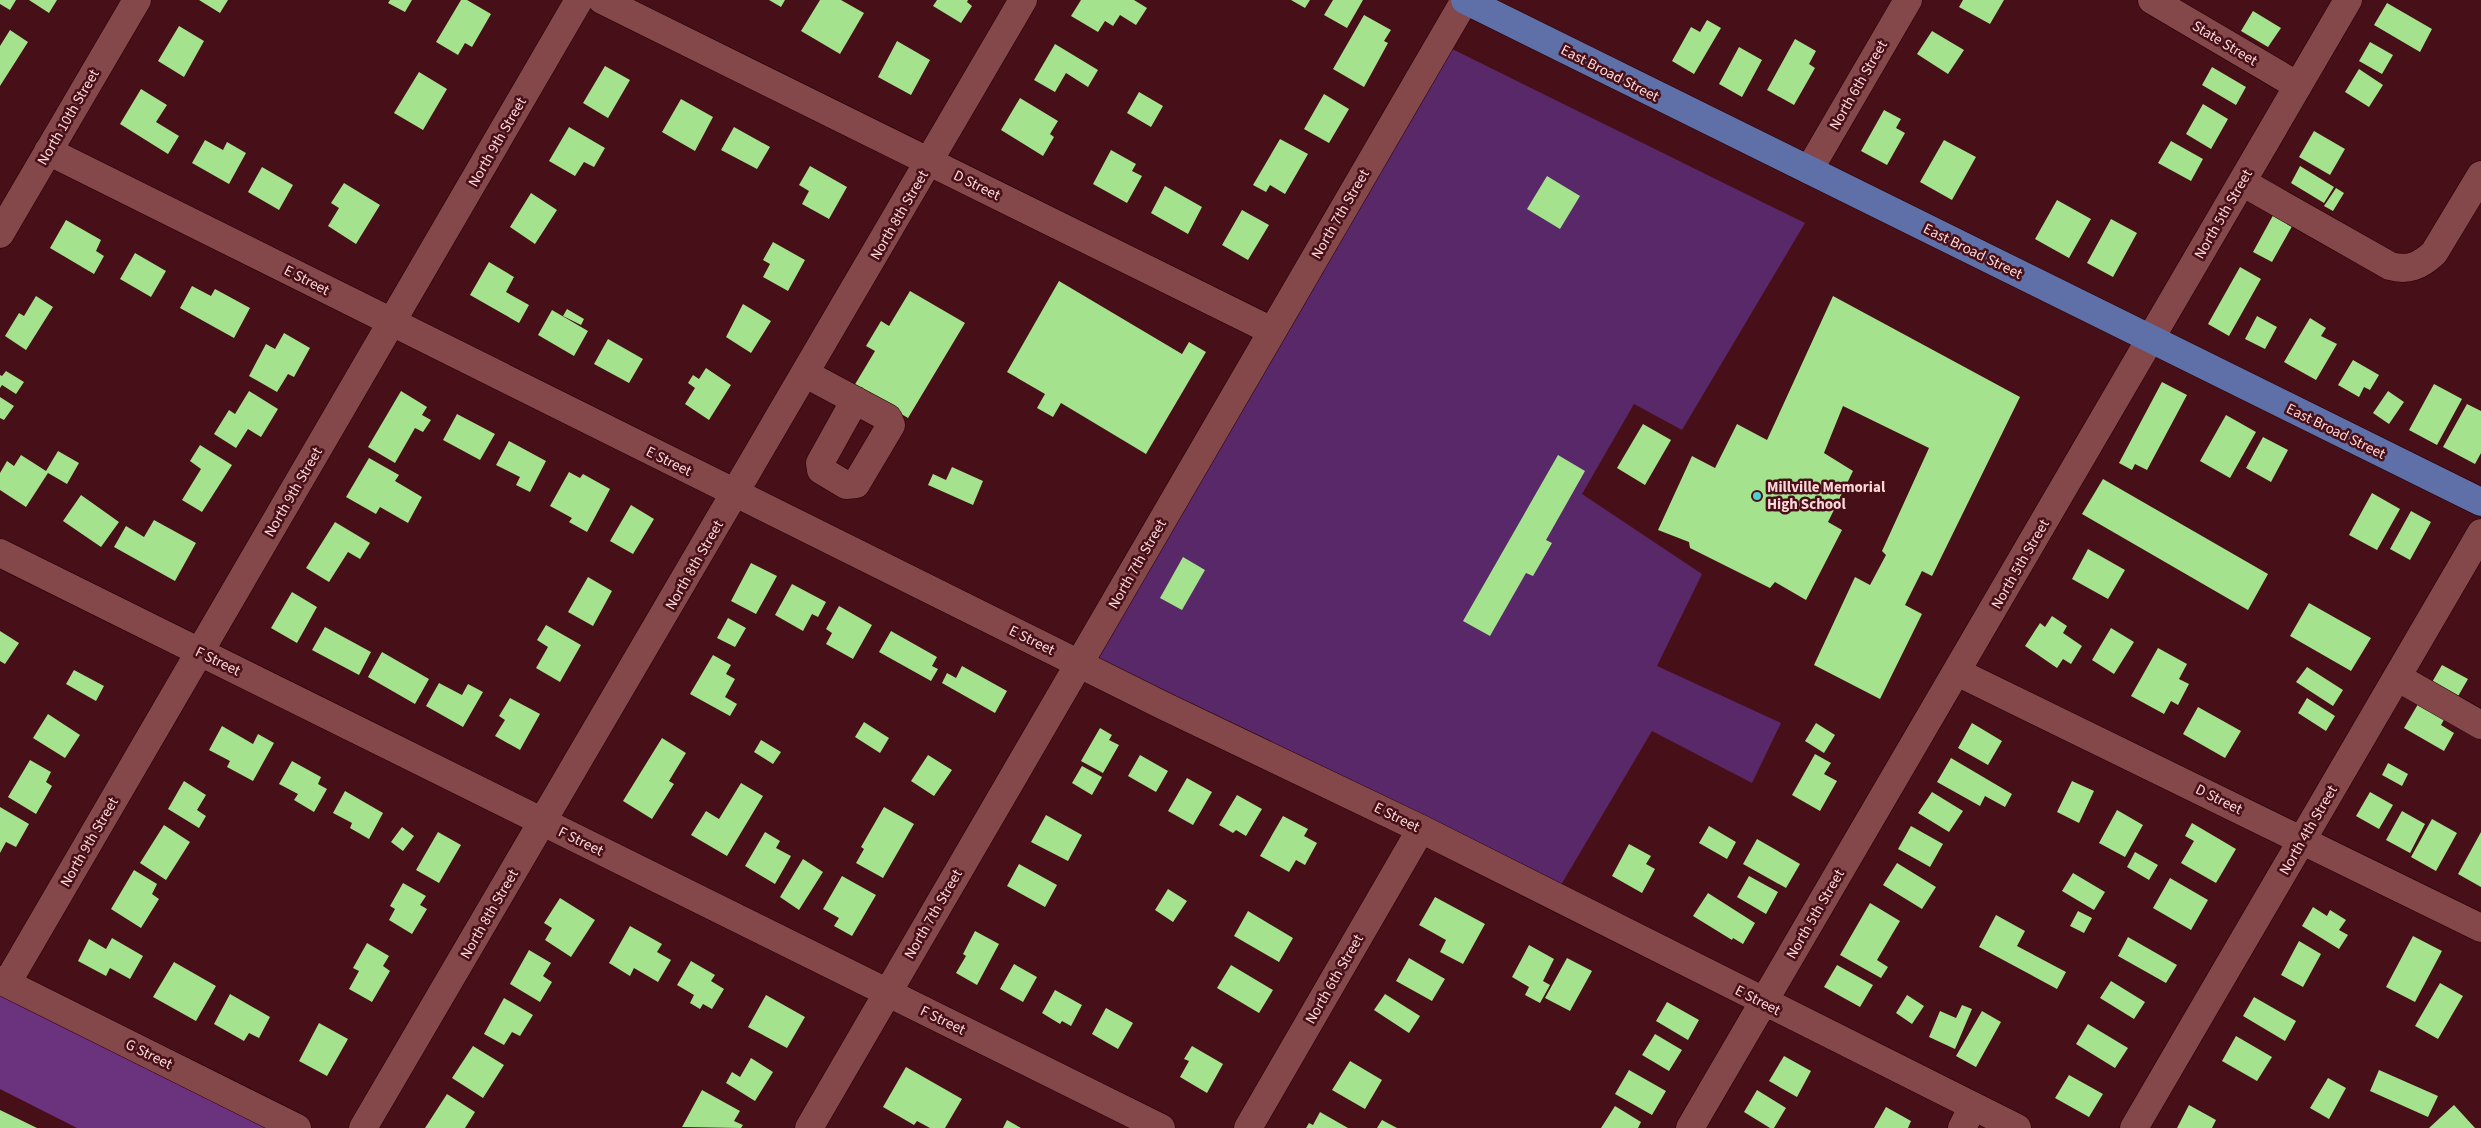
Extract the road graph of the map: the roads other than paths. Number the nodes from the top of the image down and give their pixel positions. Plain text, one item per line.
1 (137, 0) edge
2 (579, 0) edge
3 (602, 0) edge
4 (1023, 0) edge
5 (1465, 0) edge
6 (1908, 0) edge
7 (2152, 0) edge
8 (2348, 0) edge
9 (2298, 86) junction
10 (48, 151) junction
11 (930, 162) junction
12 (1809, 170) junction
13 (2481, 175) edge
14 (2242, 182) junction
15 (0, 234) edge
16 (392, 323) junction
17 (1272, 331) junction
18 (2151, 339) junction
19 (806, 374) junction
20 (855, 400) dead end
21 (736, 494) junction
22 (2481, 502) edge
23 (2481, 533) edge
24 (0, 554) edge
25 (200, 652) junction
26 (1079, 664) junction
27 (1957, 672) junction
28 (2397, 677) junction
29 (2481, 725) edge
30 (543, 822) junction
31 (1421, 829) junction
32 (2302, 840) junction
33 (2481, 928) edge
34 (3, 982) edge
35 (887, 992) junction
36 (1763, 1002) junction
37 (1968, 1117) edge
38 (297, 1128) edge
39 (363, 1128) edge
40 (809, 1128) edge
41 (1161, 1128) edge
42 (1248, 1128) edge
43 (1690, 1128) edge
44 (2017, 1128) edge
45 (2134, 1128) edge

1 - 10 street, North 10th Street
2 - 16 street, North 9th Street
3 - 11 street, D Street
4 - 11 street, North 8th Street
5 - 12 main road, East Broad Street
5 - 17 street, North 7th Street
6 - 12 street, North 6th Street
7 - 9 street, State Street
8 - 9 street, North 5th Street
9 - 14 street, North 5th Street
10 - 15 street, North 10th Street
10 - 16 street, E Street
11 - 17 street, D Street
11 - 19 street, North 8th Street
12 - 18 main road, East Broad Street
13 - 14 street
14 - 18 street, North 5th Street
16 - 21 street, E Street
16 - 25 street, North 9th Street
17 - 26 street, North 7th Street
18 - 22 main road, East Broad Street
18 - 27 street, North 5th Street
19 - 20 street
19 - 21 street, North 8th Street
21 - 26 street, E Street
21 - 30 street, North 8th Street
23 - 28 street, North 4th Street
24 - 25 street, F Street
25 - 30 street, F Street
25 - 34 street, North 9th Street
26 - 31 street, E Street
26 - 35 street, North 7th Street
27 - 32 street, D Street
27 - 36 street, North 5th Street
28 - 29 street
28 - 32 street, North 4th Street
30 - 35 street, F Street
30 - 39 street, North 8th Street
31 - 36 street, E Street
31 - 42 street, North 6th Street
32 - 33 street, D Street
32 - 45 street, North 4th Street
34 - 38 street, G Street
35 - 40 street, North 7th Street
35 - 41 street, F Street
36 - 37 street, E Street
36 - 43 street, North 5th Street
37 - 44 street, E Street

